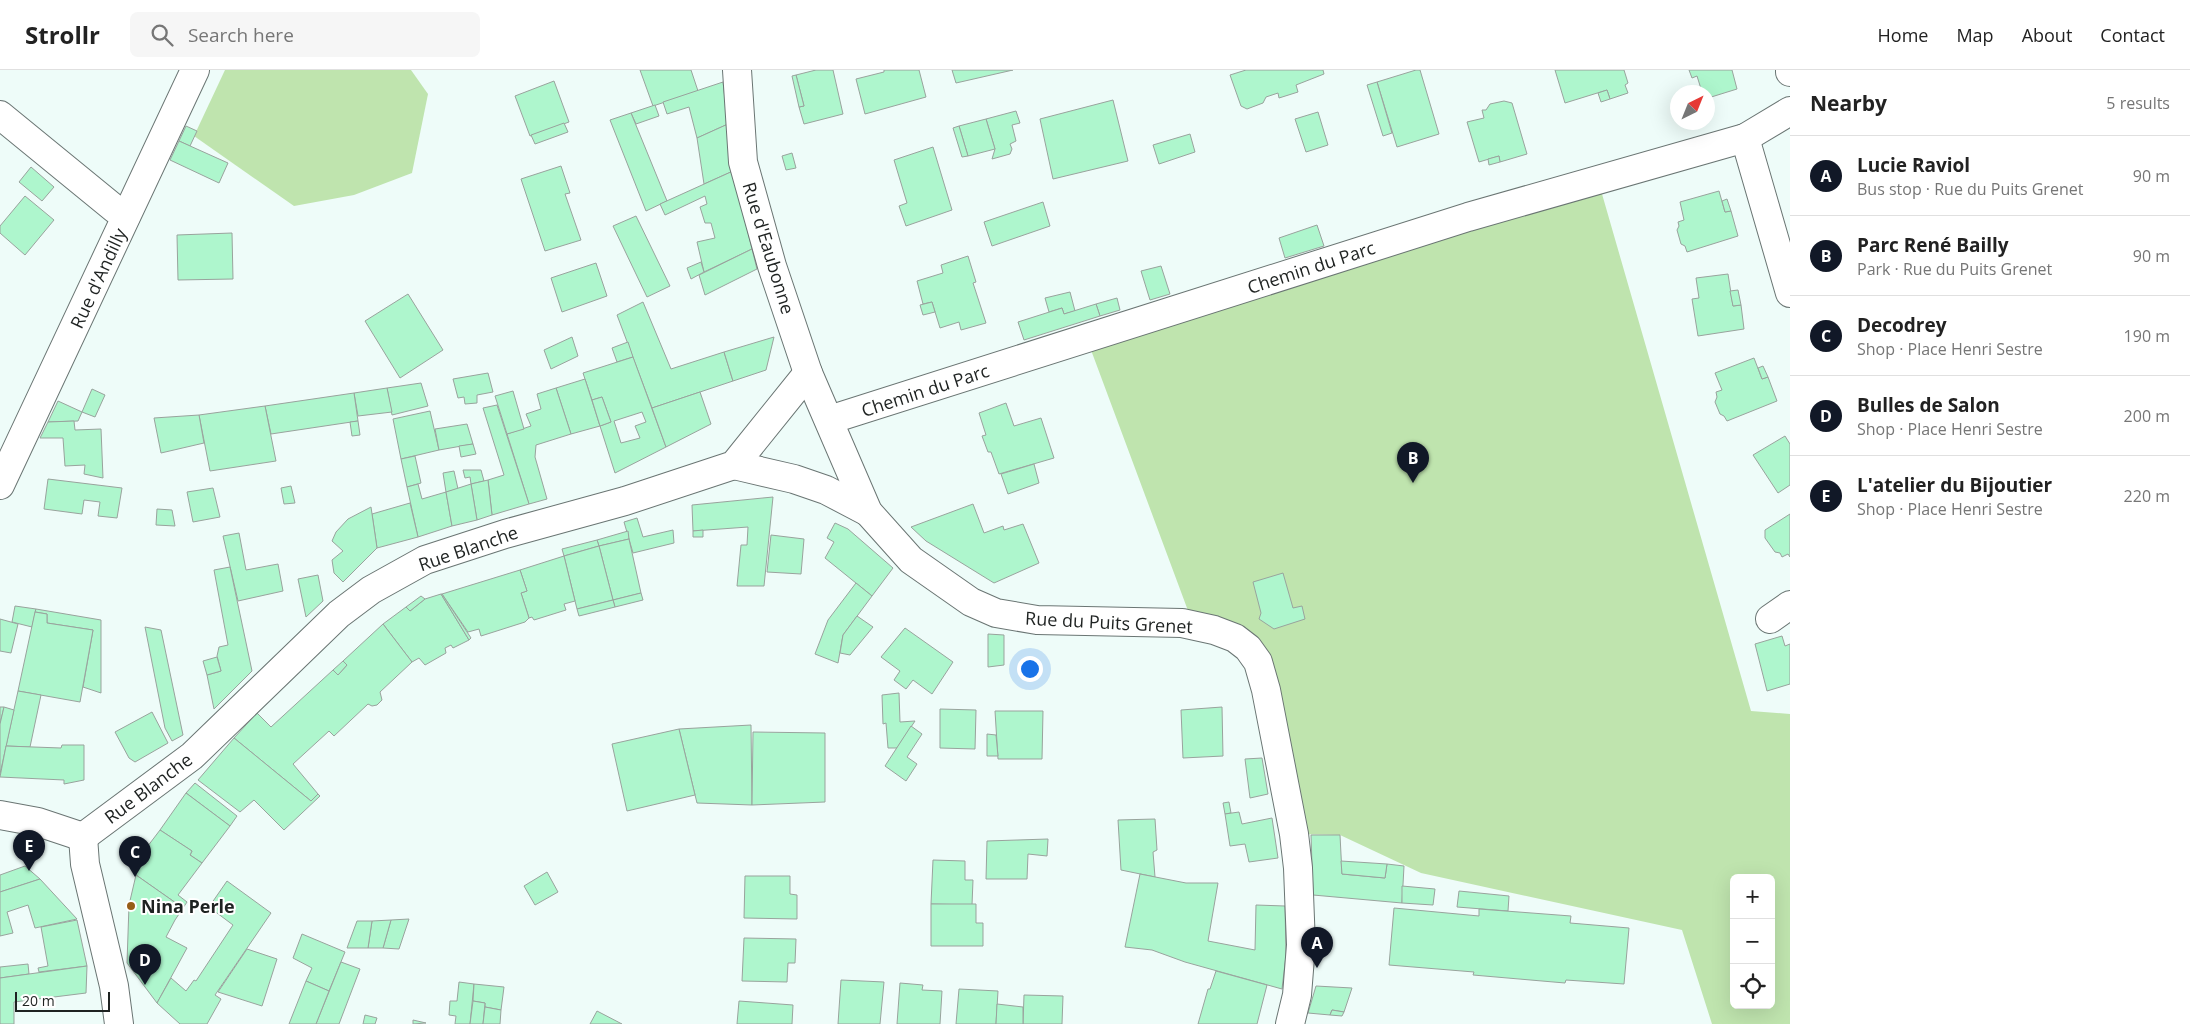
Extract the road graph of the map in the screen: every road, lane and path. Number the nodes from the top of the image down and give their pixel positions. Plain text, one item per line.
1 (195, 70) edge
2 (737, 70) edge
3 (1790, 111) edge
4 (0, 115) edge
5 (1745, 138) junction
6 (126, 216) junction
7 (1790, 294) edge
8 (808, 373) junction
9 (829, 420) junction
10 (734, 466) junction
11 (0, 485) edge
12 (868, 512) junction
13 (0, 815) edge
14 (83, 837) junction
15 (119, 1024) edge
16 (1290, 1024) edge

1 - 6 street, Rue d'Andilly
2 - 8 street, Rue d'Eaubonne
3 - 5 street, Chemin du Parc
4 - 6 street
5 - 7 street
5 - 9 street, Chemin du Parc
6 - 11 street, Rue d'Andilly
8 - 9 street, Rue d'Eaubonne
8 - 10 street
9 - 12 street, Rue du Puits Grenet
10 - 12 street
10 - 14 street, Rue Blanche
12 - 16 street, Rue du Puits Grenet
13 - 14 street
14 - 15 street

